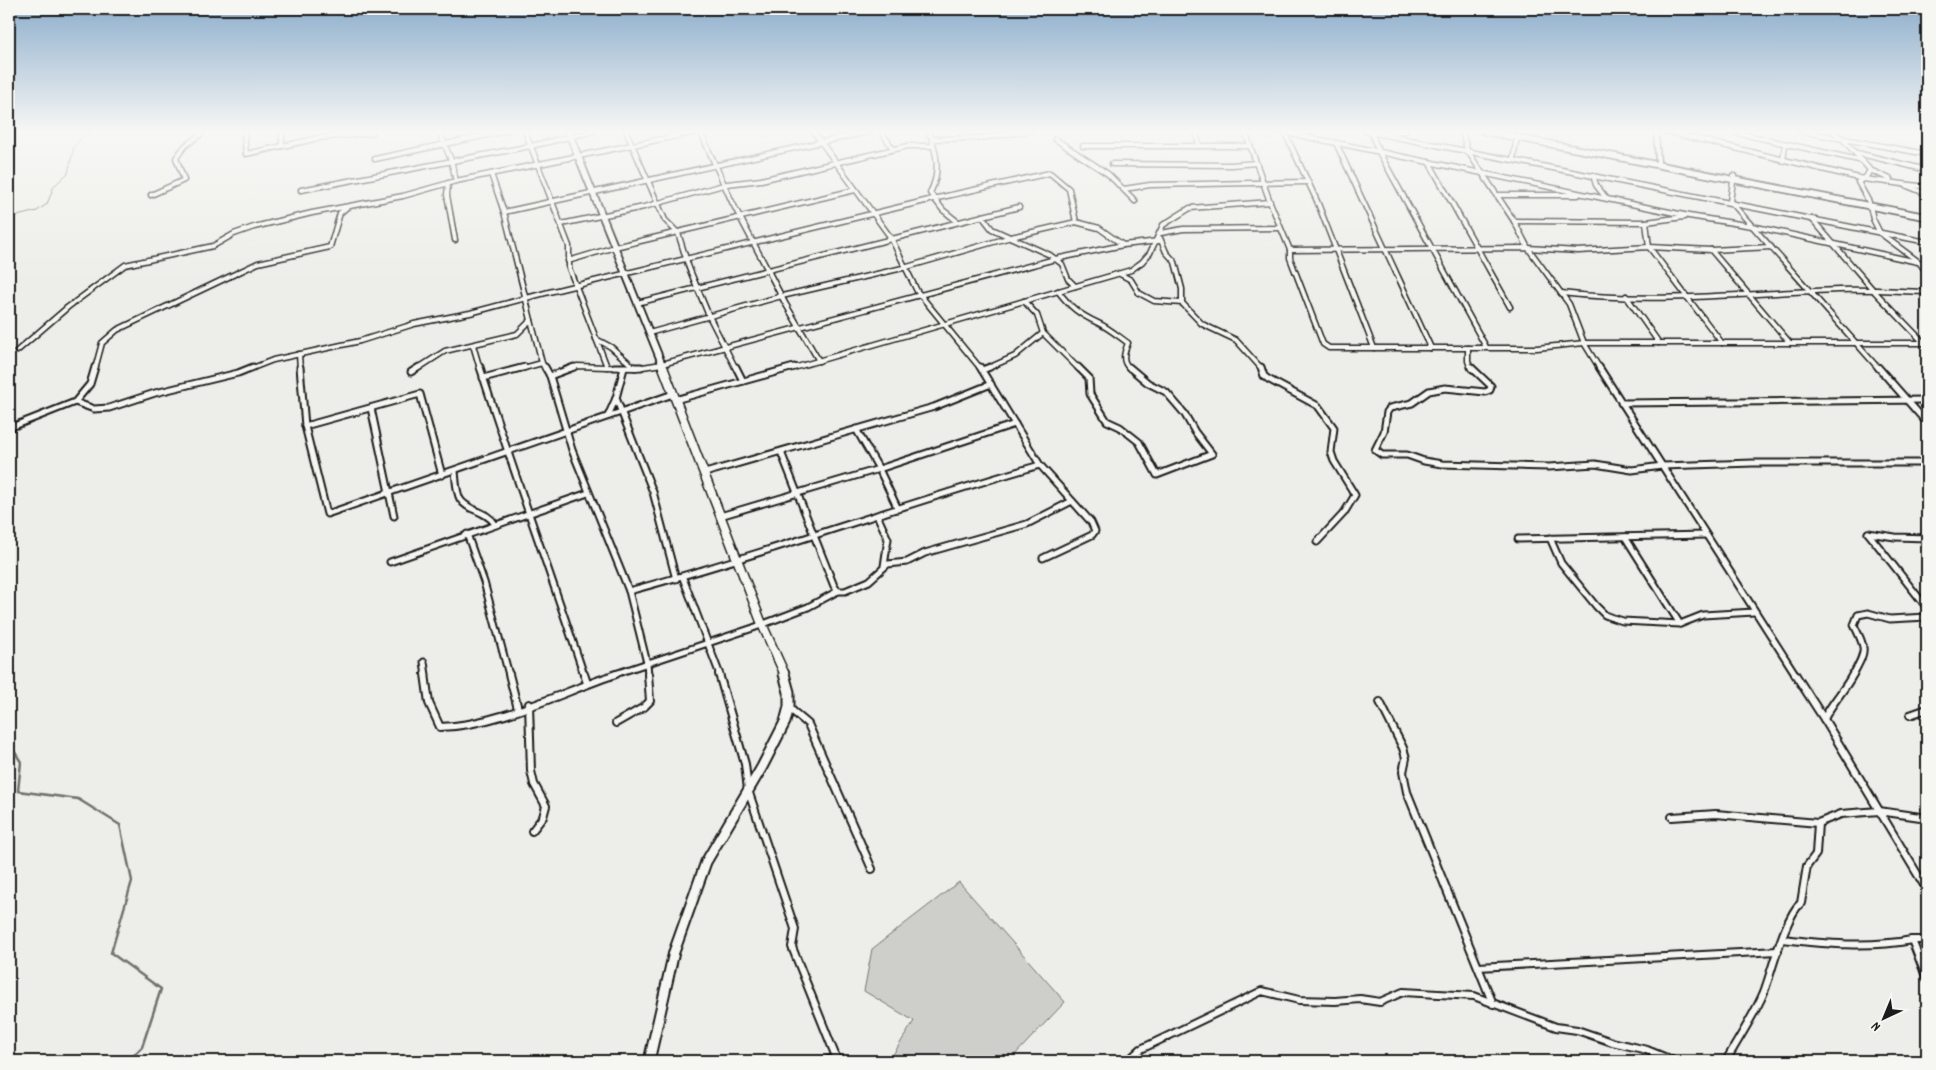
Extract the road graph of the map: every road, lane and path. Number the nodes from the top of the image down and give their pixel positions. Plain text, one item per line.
1 (182, 181) edge
2 (346, 181) edge
3 (456, 181) edge
4 (493, 181) edge
5 (544, 181) edge
6 (588, 181) edge
7 (648, 181) joint
8 (722, 181) edge
9 (748, 181) edge
10 (849, 181) edge
11 (937, 181) edge
12 (1014, 181) edge
13 (1059, 181) edge
14 (1116, 181) edge
15 (1353, 181) edge
16 (1395, 181) edge
17 (1440, 181) edge
18 (1487, 181) edge
19 (1523, 181) edge
20 (1595, 181) edge
21 (1624, 181) edge
22 (1733, 181) edge
23 (1749, 181) edge
24 (1859, 181) edge
25 (1883, 181) edge
26 (1308, 182) joint
27 (1895, 182) junction
28 (448, 183) junction
29 (1262, 183) junction
30 (725, 186) junction
31 (1927, 187) edge
32 (1124, 188) junction
33 (301, 190) dead end
34 (855, 190) junction
35 (592, 192) junction
36 (1927, 194) edge
37 (151, 195) dead end
38 (1590, 195) junction
39 (1496, 196) junction
40 (1606, 198) junction
41 (933, 199) junction
42 (552, 201) junction
43 (1135, 201) dead end
44 (1730, 201) junction
45 (1270, 202) junction
46 (658, 204) junction
47 (1869, 204) junction
48 (347, 206) junction
49 (1019, 207) dead end
50 (504, 212) junction
51 (1927, 213) edge
52 (874, 215) junction
53 (603, 216) junction
54 (982, 216) junction
55 (1689, 216) junction
56 (1927, 217) edge
57 (740, 218) junction
58 (1811, 218) junction
59 (1514, 221) junction
60 (958, 222) junction
61 (1076, 222) junction
62 (1646, 222) junction
63 (561, 224) junction
64 (1752, 226) junction
65 (1280, 228) junction
66 (678, 233) junction
67 (1880, 233) junction
68 (1011, 237) junction
69 (890, 238) junction
70 (1160, 238) junction
71 (455, 240) dead end
72 (1927, 242) edge
73 (754, 244) junction
74 (1835, 244) junction
75 (1123, 245) junction
76 (1648, 247) junction
77 (1771, 247) junction
78 (615, 248) junction
79 (1528, 248) junction
80 (1336, 249) junction
81 (1479, 249) junction
82 (1290, 250) junction
83 (1385, 250) junction
84 (1432, 250) junction
85 (1711, 250) junction
86 (1055, 258) junction
87 (686, 259) junction
88 (568, 261) junction
89 (1919, 262) junction
90 (1927, 264) edge
91 (907, 267) junction
92 (768, 270) junction
93 (626, 274) junction
94 (1120, 274) junction
95 (1927, 274) edge
96 (576, 286) junction
97 (1075, 286) junction
98 (698, 288) junction
99 (1058, 291) junction
100 (1810, 291) junction
101 (1874, 292) junction
102 (1927, 292) edge
103 (1561, 293) junction
104 (1751, 294) junction
105 (922, 295) junction
106 (782, 296) junction
107 (1626, 296) junction
108 (1686, 296) junction
109 (526, 298) junction
110 (1024, 301) junction
111 (637, 303) junction
112 (1182, 303) junction
113 (1510, 306) dead end
114 (709, 316) junction
115 (531, 320) junction
116 (947, 326) junction
117 (798, 328) junction
118 (1043, 332) junction
119 (649, 333) junction
120 (596, 339) junction
121 (1584, 343) junction
122 (1658, 343) junction
123 (1722, 343) junction
124 (1790, 343) junction
125 (1857, 343) junction
126 (1926, 344) edge
127 (473, 345) junction
128 (726, 348) junction
129 (1374, 348) junction
130 (1431, 348) junction
131 (1468, 348) junction
132 (1486, 348) junction
133 (17, 351) dead end
134 (299, 354) junction
135 (818, 361) junction
136 (542, 363) junction
137 (662, 364) junction
138 (607, 367) junction
139 (624, 368) junction
140 (636, 368) junction
141 (982, 370) junction
142 (411, 372) dead end
143 (550, 376) junction
144 (483, 378) junction
145 (743, 381) junction
146 (991, 384) junction
147 (674, 397) junction
148 (616, 398) junction
149 (1927, 400) edge
150 (1907, 401) junction
151 (76, 402) junction
152 (1621, 403) junction
153 (371, 408) junction
154 (621, 412) junction
155 (608, 416) junction
156 (1927, 423) edge
157 (1015, 424) junction
158 (306, 426) junction
159 (9, 428) edge
160 (856, 429) junction
161 (566, 432) junction
162 (781, 452) junction
163 (507, 453) junction
164 (1927, 463) edge
165 (1040, 465) junction
166 (1662, 466) junction
167 (879, 469) junction
168 (455, 470) junction
169 (705, 474) junction
170 (442, 475) junction
171 (388, 493) junction
172 (588, 493) junction
173 (797, 493) junction
174 (1072, 501) junction
175 (898, 509) junction
176 (530, 513) junction
177 (877, 515) junction
178 (394, 516) dead end
179 (720, 516) junction
180 (495, 524) junction
181 (468, 534) junction
182 (813, 535) junction
183 (1706, 535) junction
184 (1624, 537) junction
185 (1550, 538) junction
186 (1927, 538) edge
187 (1518, 539) dead end
188 (1317, 542) dead end
189 (1043, 558) dead end
190 (737, 560) junction
191 (390, 562) dead end
192 (884, 566) junction
193 (683, 578) junction
194 (676, 579) junction
195 (629, 591) junction
196 (838, 591) junction
197 (1927, 608) edge
198 (1754, 612) junction
199 (1927, 617) edge
200 (762, 624) junction
201 (1680, 624) junction
202 (707, 644) junction
203 (424, 662) dead end
204 (647, 664) junction
205 (588, 683) junction
206 (1380, 702) dead end
207 (529, 704) junction
208 (789, 707) junction
209 (518, 709) junction
210 (1927, 709) edge
211 (1910, 715) dead end
212 (1824, 719) junction
213 (616, 723) dead end
214 (748, 790) junction
215 (1879, 811) junction
216 (1672, 817) dead end
217 (1927, 818) edge
218 (1818, 823) junction
219 (532, 831) dead end
220 (872, 869) dead end
221 (1927, 890) edge
222 (1782, 939) junction
223 (1912, 940) junction
224 (1927, 940) edge
225 (1778, 951) junction
226 (1478, 967) junction
227 (1927, 979) edge
228 (1493, 1004) junction
229 (838, 1059) edge
230 (650, 1061) edge
231 (826, 1061) edge
232 (1128, 1061) edge
233 (1674, 1061) edge
234 (1726, 1061) edge

1 - 37 street
2 - 33 street
3 - 28 street
4 - 50 street
5 - 42 street
6 - 35 street
7 - 35 street
7 - 46 street
8 - 30 street
9 - 30 street
10 - 34 street
11 - 41 street
12 - 41 street
13 - 61 street
14 - 32 street
15 - 83 street
16 - 84 street
17 - 81 street
18 - 39 street
19 - 38 street
20 - 40 street
21 - 44 street
22 - 44 street
23 - 47 street
24 - 47 street
25 - 27 street
26 - 29 street
26 - 80 street
27 - 31 street
27 - 36 street
28 - 48 street
28 - 71 street
29 - 32 street
29 - 45 street
30 - 46 street
30 - 57 street
32 - 43 street
34 - 52 street
34 - 57 street
35 - 42 street
35 - 53 street
38 - 39 street
38 - 40 street
39 - 59 street
40 - 55 street
41 - 52 street
41 - 60 street
42 - 50 street
42 - 63 street
44 - 58 street
44 - 64 street
45 - 65 street
45 - 70 street
46 - 53 street
46 - 66 street
47 - 51 street
47 - 56 street
47 - 67 street
48 - 133 street
48 - 151 street
49 - 54 street
50 - 109 street
52 - 69 street
52 - 73 street
53 - 63 street
53 - 78 street
54 - 60 street
54 - 68 street
55 - 62 street
55 - 64 street
57 - 66 street
57 - 73 street
58 - 67 street
58 - 74 street
59 - 62 street
59 - 79 street
60 - 69 street
61 - 68 street
61 - 75 street
62 - 76 street
63 - 88 street
64 - 74 street
64 - 77 street
65 - 70 street
65 - 82 street
66 - 78 street
66 - 87 street
67 - 72 street
67 - 89 street
68 - 86 street
68 - 91 street
69 - 91 street
69 - 92 street
70 - 75 street
70 - 94 street
70 - 112 street
73 - 87 street
73 - 92 street
74 - 89 street
74 - 101 street
75 - 86 street
76 - 79 street
76 - 85 street
76 - 108 street
77 - 85 street
77 - 100 street
78 - 88 street
78 - 93 street
79 - 81 street
79 - 103 street
80 - 82 street
80 - 83 street
80 - 129 street
81 - 84 street
81 - 113 street
82 - 129 street
83 - 84 street
83 - 130 street
84 - 132 street
85 - 104 street
86 - 97 street
86 - 105 street
87 - 93 street
87 - 98 street
88 - 96 street
89 - 90 street
89 - 95 street
91 - 105 street
91 - 106 street
92 - 98 street
92 - 106 street
93 - 96 street
93 - 111 street
94 - 97 street
94 - 112 street
96 - 109 street
96 - 120 street
97 - 99 street
98 - 111 street
98 - 114 street
99 - 110 street
99 - 118 street
100 - 101 street
100 - 104 street
100 - 125 street
101 - 102 street
101 - 126 street
103 - 107 street
103 - 121 street
104 - 108 street
104 - 124 street
105 - 116 street
105 - 117 street
106 - 114 street
106 - 117 street
107 - 108 street
107 - 122 street
108 - 123 street
109 - 115 street
109 - 134 street
110 - 116 street
110 - 118 street
111 - 119 street
112 - 188 street
114 - 119 street
114 - 128 street
115 - 127 street
115 - 136 street
116 - 135 street
116 - 141 street
117 - 128 street
117 - 135 street
118 - 141 street
119 - 137 street
120 - 138 street
120 - 140 street
121 - 122 street
121 - 132 street
121 - 152 street
122 - 123 street
123 - 124 street
124 - 125 street
125 - 126 street
125 - 150 street
127 - 142 street
127 - 144 street
128 - 137 street
128 - 145 street
129 - 130 street
130 - 131 street
131 - 132 street
131 - 166 street
134 - 151 street
134 - 158 street
135 - 145 street
136 - 143 street
136 - 144 street
137 - 140 street
137 - 147 street
138 - 139 street
138 - 143 street
139 - 140 street
139 - 148 street
141 - 146 street
143 - 161 street
144 - 163 street
145 - 147 street
146 - 157 street
146 - 160 street
147 - 154 street
147 - 169 street
148 - 154 street
148 - 155 street
149 - 150 street
150 - 152 street
150 - 156 street
151 - 159 street
152 - 166 street
153 - 158 street
153 - 170 street
153 - 171 street
154 - 155 street
154 - 194 street
155 - 161 street
157 - 165 street
157 - 167 street
158 - 171 street
160 - 162 street
160 - 167 street
161 - 163 street
161 - 172 street
162 - 169 street
162 - 173 street
163 - 168 street
163 - 176 street
164 - 166 street
165 - 174 street
165 - 175 street
166 - 183 street
167 - 173 street
167 - 175 street
168 - 170 street
168 - 180 street
169 - 179 street
170 - 171 street
171 - 178 street
172 - 176 street
172 - 195 street
173 - 179 street
173 - 182 street
174 - 189 street
174 - 192 street
175 - 177 street
176 - 180 street
176 - 205 street
177 - 182 street
177 - 192 street
179 - 190 street
180 - 181 street
181 - 191 street
181 - 209 street
182 - 190 street
182 - 196 street
183 - 184 street
183 - 198 street
184 - 185 street
184 - 201 street
185 - 187 street
185 - 201 street
186 - 197 street
190 - 193 street
190 - 200 street
192 - 196 street
193 - 194 street
193 - 202 street
194 - 195 street
195 - 204 street
196 - 200 street
198 - 201 street
198 - 212 street
199 - 212 street
200 - 202 street
200 - 208 street
202 - 204 street
202 - 214 street
203 - 209 street
204 - 205 street
204 - 213 street
205 - 207 street
206 - 226 street
207 - 209 street
207 - 219 street
208 - 214 street
208 - 220 street
210 - 211 street
212 - 215 street
214 - 229 street
214 - 230 street
215 - 217 street
215 - 218 street
215 - 221 street
216 - 218 street
218 - 222 street
222 - 223 street
222 - 225 street
223 - 224 street
223 - 227 street
225 - 226 street
225 - 234 street
226 - 228 street
228 - 232 street
228 - 233 street
229 - 231 street

